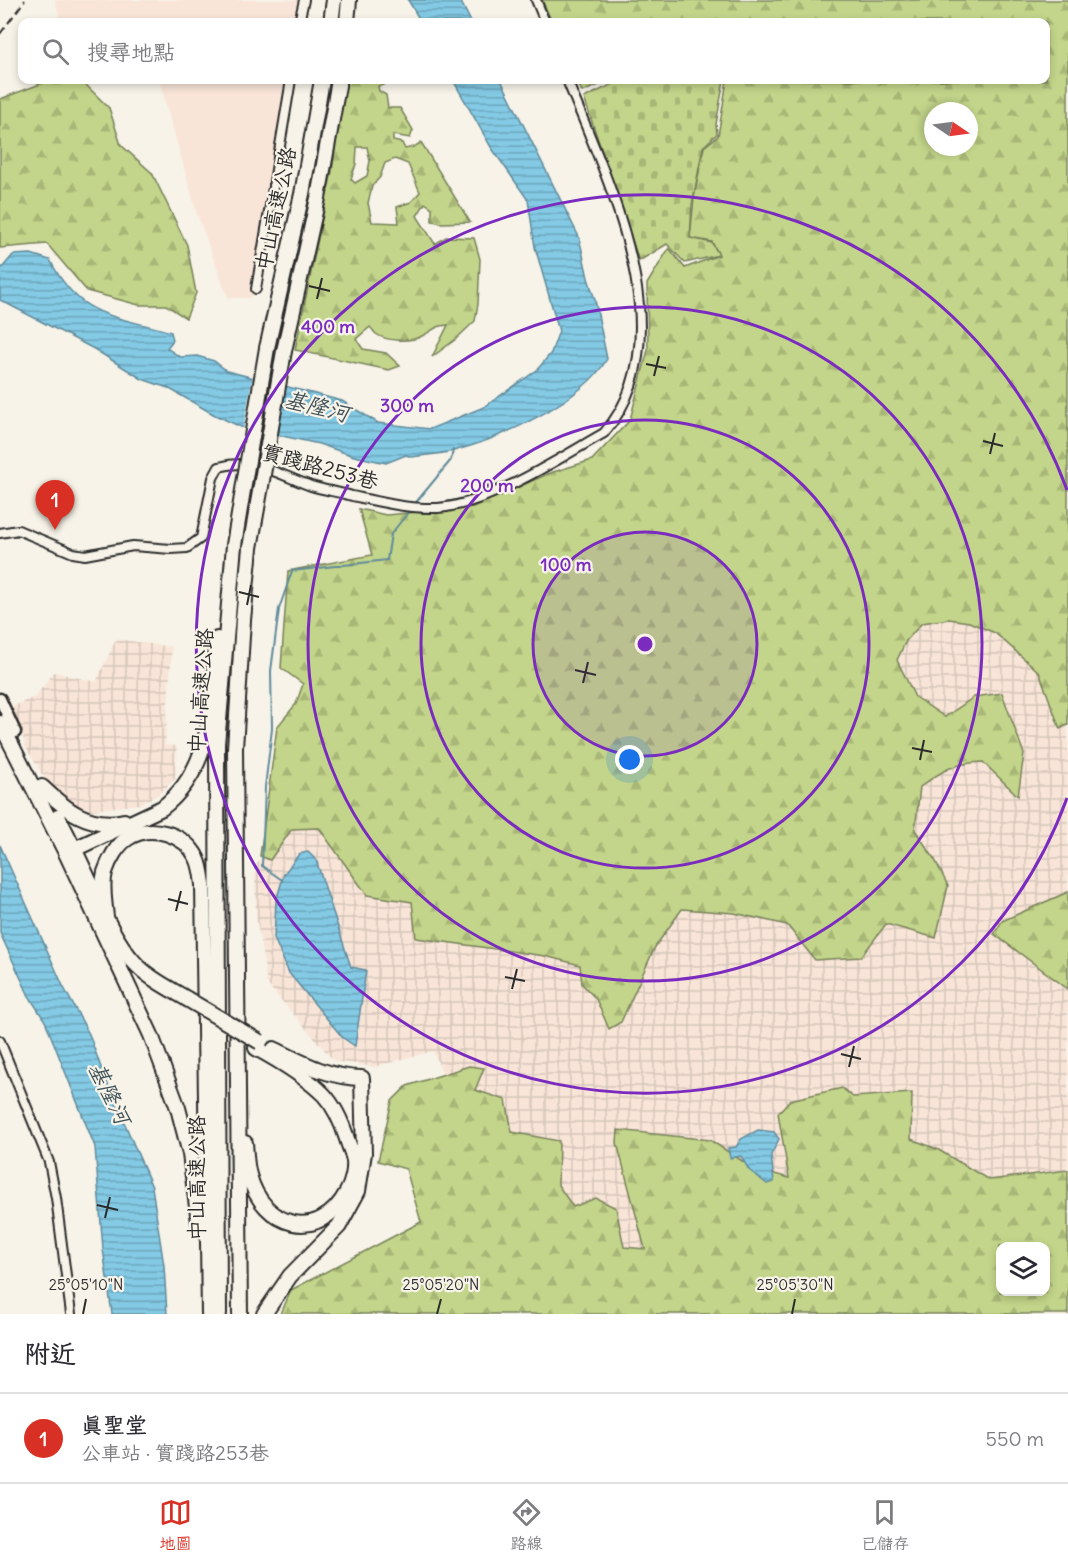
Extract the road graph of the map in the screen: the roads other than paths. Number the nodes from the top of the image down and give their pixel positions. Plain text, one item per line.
1 (304, 0) edge
2 (536, 0) edge
3 (333, 3) edge
4 (301, 18) edge
5 (331, 18) edge
6 (543, 18) edge
7 (290, 84) edge
8 (321, 84) edge
9 (338, 84) edge
10 (569, 84) edge
11 (256, 289) dead end
12 (0, 533) edge
13 (234, 545) junction
14 (0, 699) edge
15 (0, 721) edge
16 (11, 734) junction
17 (42, 787) junction
18 (140, 818) junction
19 (70, 851) junction
20 (102, 920) junction
21 (0, 1041) edge
22 (258, 1045) junction
23 (237, 1073) junction
24 (71, 1314) edge
25 (203, 1314) edge
26 (209, 1314) edge
27 (219, 1314) edge
28 (240, 1314) edge
29 (264, 1314) edge

1 - 4 street
2 - 6 street
3 - 5 highway
7 - 11 street
8 - 13 highway, 中山高速公路, bridge
9 - 23 highway, 中山高速公路, bridge
10 - 12 street, 實踐路253巷
13 - 18 highway
13 - 27 highway, 中山高速公路
14 - 16 street
15 - 16 street
16 - 17 highway
16 - 19 highway
17 - 18 highway
17 - 19 highway
18 - 19 highway
19 - 20 highway
20 - 22 highway
20 - 25 highway
20 - 26 highway
21 - 24 street
22 - 23 highway
22 - 29 highway
23 - 28 highway, 中山高速公路

